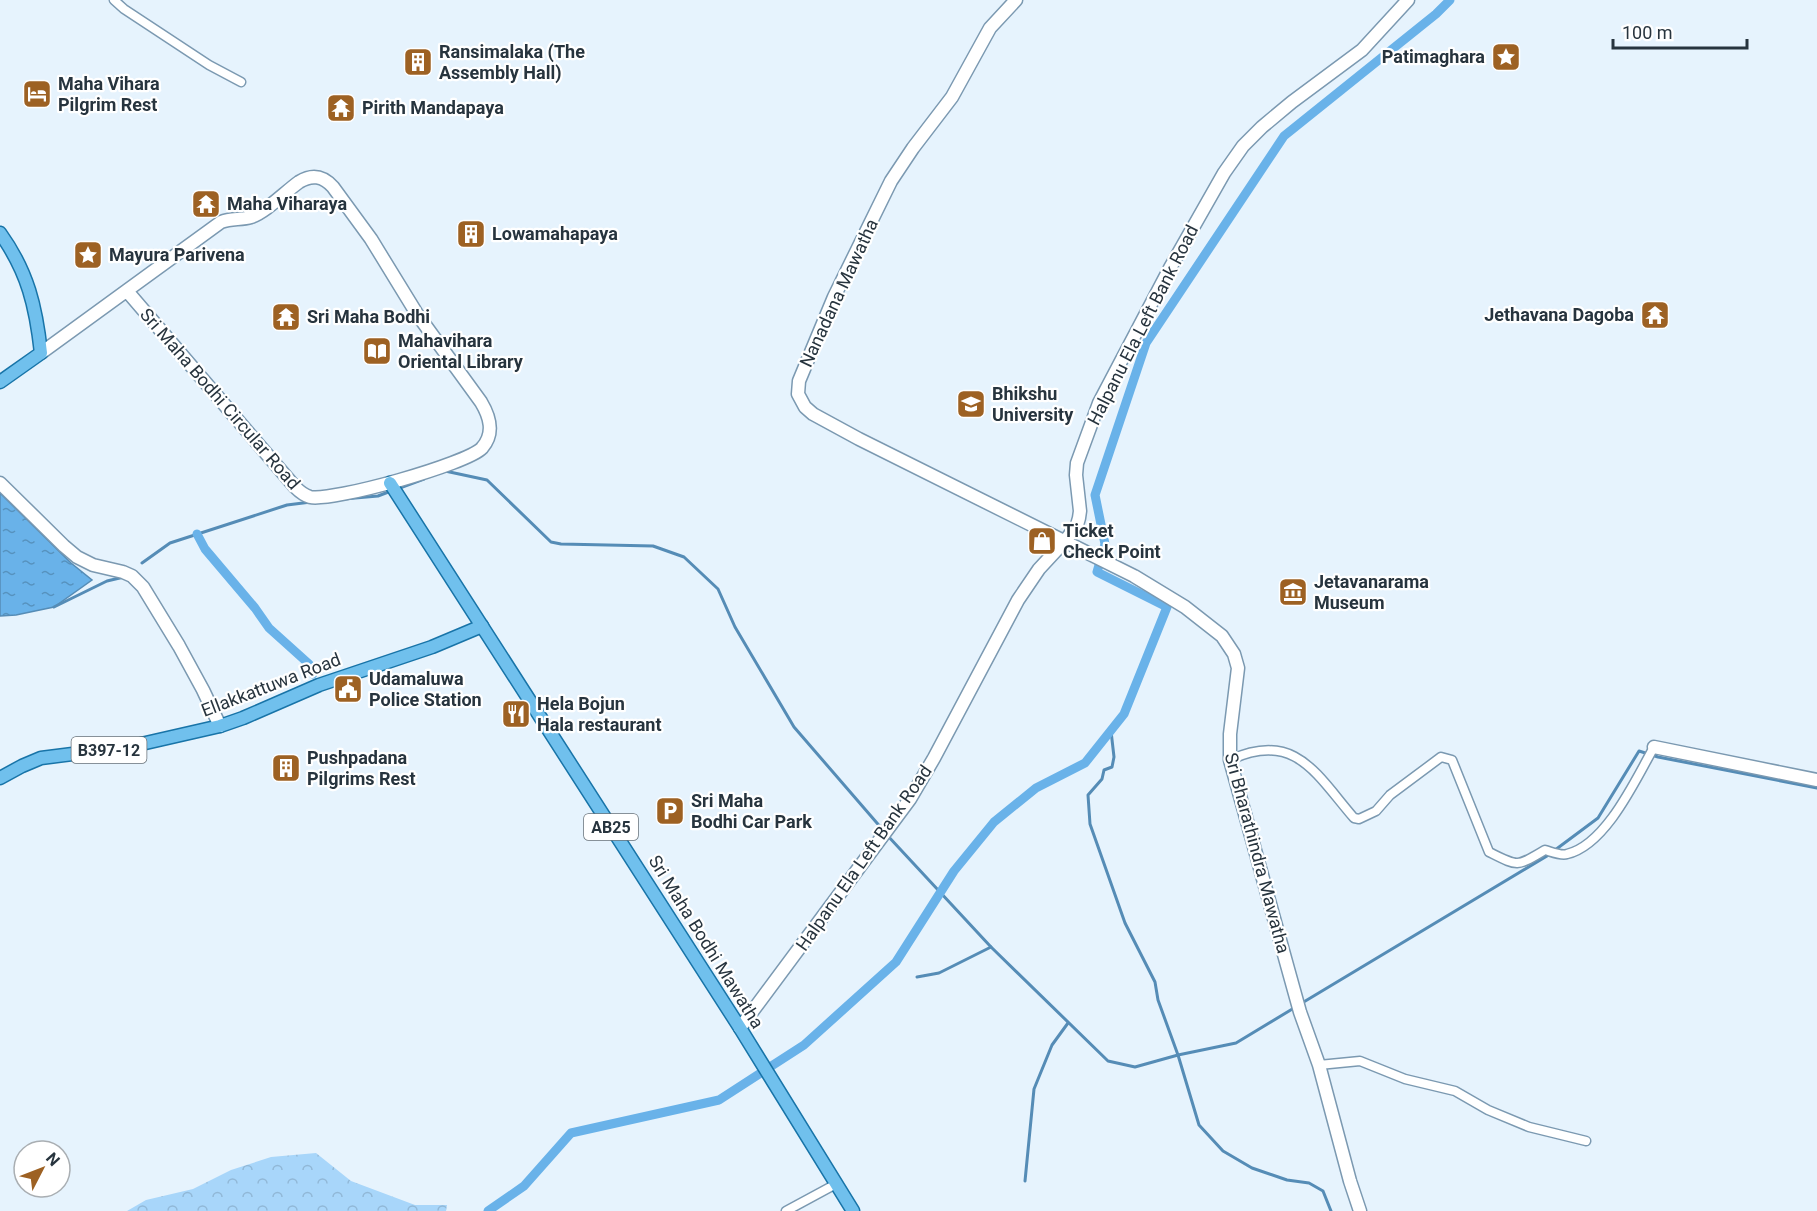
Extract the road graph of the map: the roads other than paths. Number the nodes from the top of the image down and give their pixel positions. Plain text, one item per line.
1 (114, 0) edge
2 (1016, 0) edge
3 (1408, 0) edge
4 (241, 82) dead end
5 (0, 233) edge
6 (131, 288) junction
7 (41, 353) junction
8 (0, 382) edge
9 (0, 483) edge
10 (390, 483) junction
11 (1071, 544) junction
12 (482, 627) junction
13 (220, 726) junction
14 (1654, 747) joint
15 (1230, 760) junction
16 (0, 778) edge
17 (1817, 780) edge
18 (740, 1028) junction
19 (1319, 1065) junction
20 (1586, 1141) dead end
21 (836, 1184) junction
22 (786, 1211) edge
23 (853, 1211) edge
24 (1360, 1211) edge

1 - 4 street
2 - 11 main road, Nanadana Mawatha
3 - 11 main road, Halpanu Ela Left Bank Road
5 - 7 main road
6 - 7 main road
6 - 10 main road, Sri Maha Bodhi Circular Road
6 - 10 main road, Sri Maha Bodhi Circular Road
7 - 8 main road
9 - 13 main road
10 - 12 main road, Sri Maha Bodhi Mawatha / AB25
11 - 15 main road, Sri Bharathindra Mawatha
11 - 18 main road, Halpanu Ela Left Bank Road
12 - 13 main road, Ellakkattuwa Road / B397-12
12 - 18 main road, Sri Maha Bodhi Mawatha / AB25
13 - 16 main road, Ellakkattuwa Road / B397-12
14 - 15 street
14 - 17 main road
15 - 19 main road, Sri Bharathindra Mawatha
18 - 21 main road, Sri Maha Bodhi Mawatha / AB25
19 - 20 street
19 - 24 main road, Sri Bharathindra Mawatha
21 - 22 street
21 - 23 main road, Sri Maha Bodhi Mawatha / AB25

